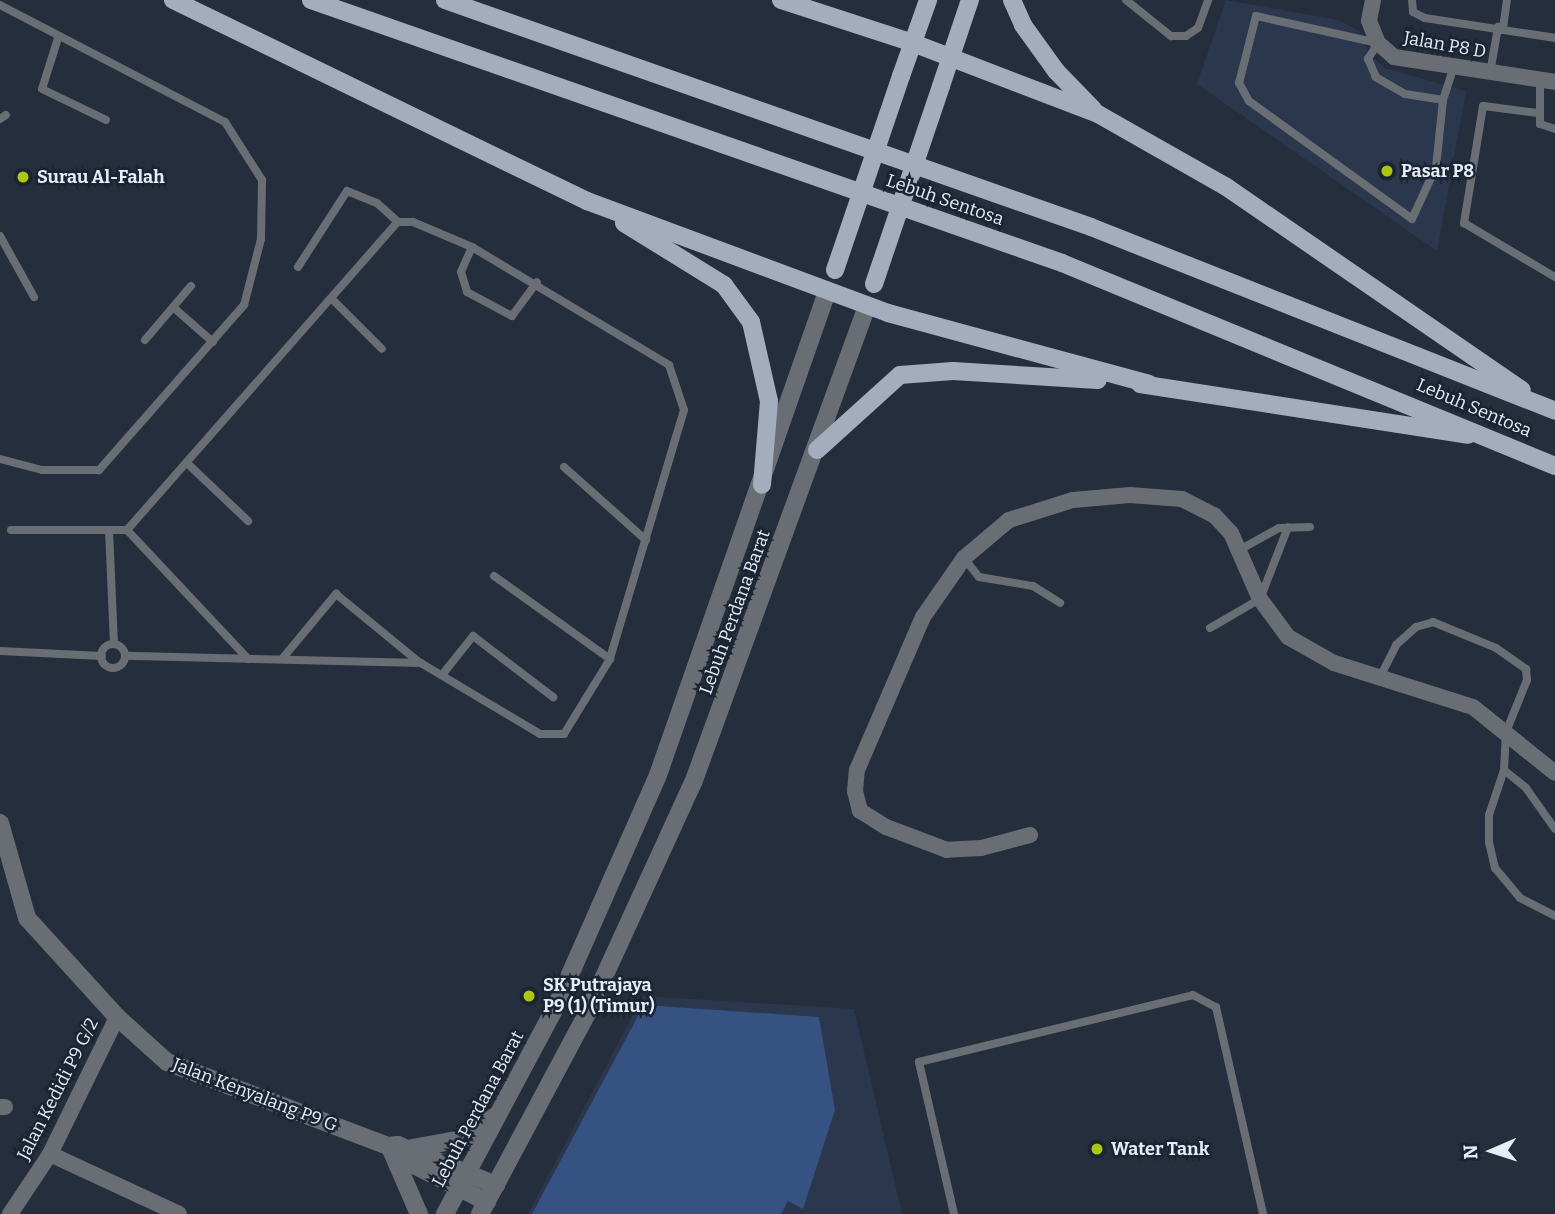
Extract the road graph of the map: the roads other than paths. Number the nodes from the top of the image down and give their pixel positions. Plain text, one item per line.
1 (173, 0) edge
2 (311, 0) edge
3 (445, 0) edge
4 (781, 0) edge
5 (928, 0) edge
6 (970, 0) edge
7 (1012, 0) edge
8 (1126, 0) edge
9 (1208, 0) edge
10 (1373, 0) edge
11 (1412, 0) edge
12 (1507, 0) edge
13 (0, 5) edge
14 (1500, 28) junction
15 (58, 38) junction
16 (1555, 38) edge
17 (913, 43) junction
18 (1378, 43) junction
19 (951, 57) junction
20 (1454, 66) junction
21 (1490, 73) junction
22 (1548, 81) edge
23 (1443, 100) junction
24 (1538, 113) junction
25 (1098, 114) junction
26 (106, 120) dead end
27 (1555, 130) edge
28 (587, 201) junction
29 (398, 222) junction
30 (0, 236) edge
31 (472, 247) junction
32 (298, 267) dead end
33 (1555, 277) edge
34 (537, 282) junction
35 (191, 286) dead end
36 (827, 292) junction
37 (34, 297) dead end
38 (333, 300) junction
39 (867, 306) junction
40 (173, 307) junction
41 (145, 340) dead end
42 (213, 342) junction
43 (382, 349) dead end
44 (1149, 384) junction
45 (1552, 410) edge
46 (1500, 440) junction
47 (817, 450) junction
48 (0, 459) edge
49 (188, 464) junction
50 (1555, 466) edge
51 (564, 467) dead end
52 (762, 485) junction
53 (248, 522) dead end
54 (1288, 527) junction
55 (1310, 527) dead end
56 (11, 530) dead end
57 (109, 530) junction
58 (127, 530) junction
59 (646, 540) junction
60 (1241, 549) junction
61 (964, 558) junction
62 (494, 576) dead end
63 (1260, 599) junction
64 (1060, 603) dead end
65 (1210, 628) dead end
66 (114, 644) junction
67 (0, 651) edge
68 (102, 656) junction
69 (125, 656) junction
70 (248, 659) junction
71 (282, 659) junction
72 (610, 659) junction
73 (421, 663) junction
74 (442, 676) junction
75 (1378, 680) junction
76 (553, 696) dead end
77 (1506, 732) junction
78 (1504, 770) junction
79 (1555, 773) edge
80 (1, 829) edge
81 (1555, 829) edge
82 (1030, 835) dead end
83 (1555, 916) edge
84 (117, 1017) junction
85 (501, 1112) junction
86 (396, 1150) junction
87 (50, 1154) junction
88 (466, 1181) junction
89 (488, 1200) edge
90 (10, 1214) edge
91 (180, 1214) edge
92 (419, 1214) edge
93 (445, 1214) edge
94 (954, 1214) edge
95 (1263, 1214) edge

1 - 28 main road
2 - 46 main road, Lebuh Sentosa
3 - 45 main road, Lebuh Sentosa
4 - 17 main road
5 - 17 main road, Lebuh Perdana Barat
6 - 19 main road, Lebuh Perdana Barat
7 - 25 main road
8 - 9 lane
10 - 18 street, Jalan P8 D
11 - 14 lane
12 - 14 lane
13 - 15 lane
14 - 16 lane
14 - 21 lane
15 - 26 lane
15 - 42 lane
17 - 19 main road
17 - 36 main road, Lebuh Perdana Barat, bridge
18 - 20 street, Jalan P8 D
18 - 23 lane
18 - 23 lane
19 - 25 main road
19 - 39 main road, Lebuh Perdana Barat, bridge
20 - 21 street, Jalan P8 D
20 - 23 lane
21 - 22 street, Jalan P8 D
22 - 24 lane
24 - 27 lane
24 - 33 lane
25 - 45 main road
28 - 36 main road
28 - 52 main road
29 - 31 lane
29 - 32 lane
29 - 38 lane
30 - 37 lane
31 - 34 lane
31 - 34 lane
34 - 59 lane
35 - 40 lane
36 - 39 main road
36 - 52 street, Lebuh Perdana Barat
38 - 43 lane
38 - 49 lane
39 - 44 main road
39 - 47 street, Lebuh Perdana Barat
40 - 41 lane
40 - 42 lane
42 - 48 lane
44 - 46 main road
44 - 47 main road
46 - 50 main road, Lebuh Sentosa
47 - 89 street, Lebuh Perdana Barat
49 - 53 lane
49 - 58 lane
51 - 59 lane
52 - 85 street, Lebuh Perdana Barat
54 - 55 lane
54 - 60 lane
54 - 63 lane
56 - 57 lane
57 - 58 lane
57 - 66 lane
58 - 70 lane
59 - 72 lane
60 - 61 street
60 - 63 street
61 - 64 lane
61 - 82 street
62 - 72 lane
63 - 65 lane
63 - 75 street
66 - 68 lane
66 - 69 lane
67 - 68 lane
68 - 69 lane
69 - 70 lane
70 - 71 lane
71 - 73 lane
71 - 73 lane
72 - 74 lane
73 - 74 lane
74 - 76 lane
75 - 77 street
75 - 77 lane
77 - 78 lane
77 - 79 street
78 - 81 lane
78 - 83 lane
80 - 84 street, Jalan Kenyalang P9 G
84 - 86 street, Jalan Kenyalang P9 G
84 - 87 street, Jalan Kedidi P9 G/2
85 - 86 street
85 - 88 street, Lebuh Perdana Barat
86 - 88 street, Jalan Kenyalang P9 G
86 - 92 street
87 - 90 street, Jalan Kedidi P9 G/2
87 - 91 street
88 - 89 street, Jalan Kenyalang P9 G
88 - 93 street, Lebuh Perdana Barat
94 - 95 lane

